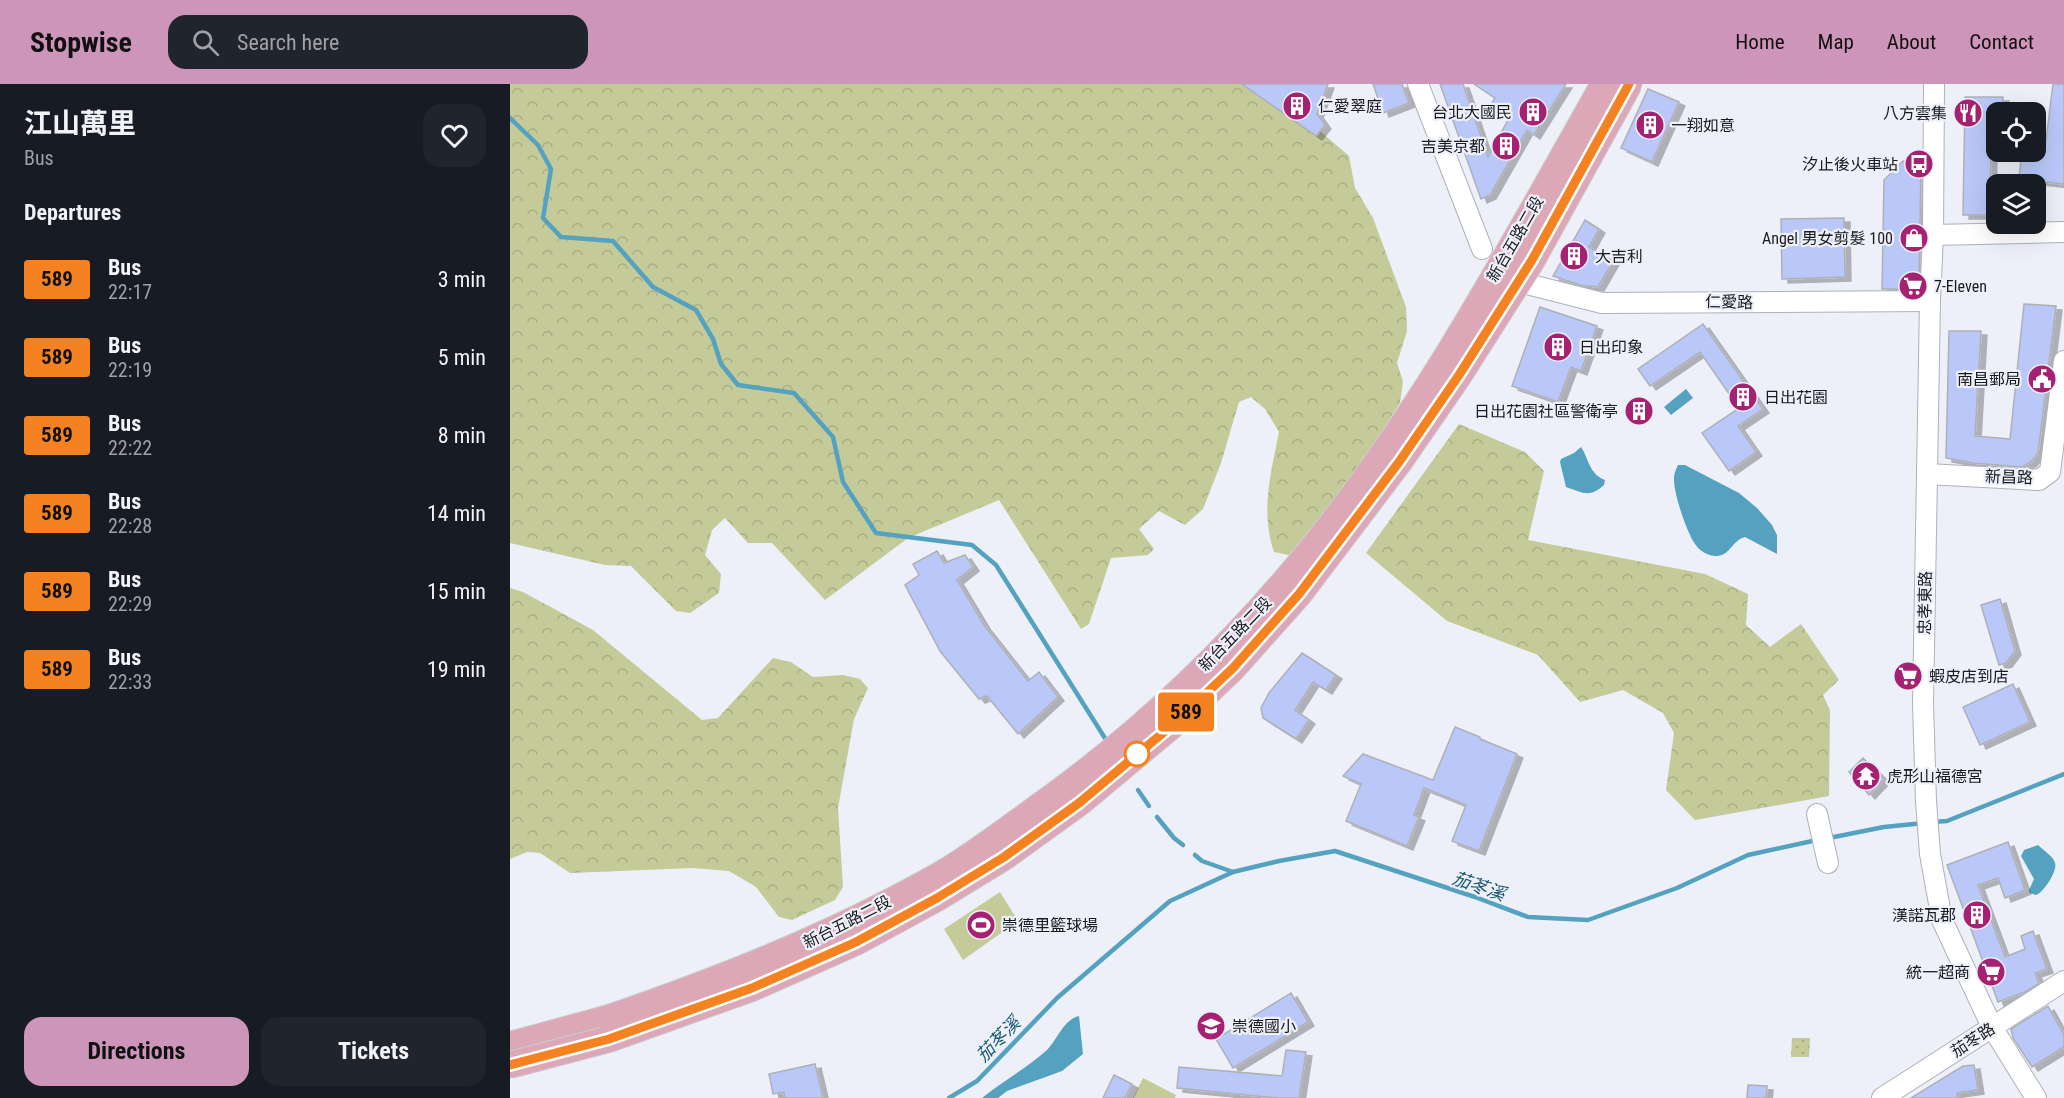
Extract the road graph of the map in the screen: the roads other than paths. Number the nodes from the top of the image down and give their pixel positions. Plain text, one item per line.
1 (1418, 84) edge
2 (1604, 84) edge
3 (1629, 84) edge
4 (1934, 84) edge
5 (2064, 232) edge
6 (1933, 235) junction
7 (1482, 249) dead end
8 (1531, 285) dead end
9 (1930, 301) junction
10 (2064, 361) edge
11 (1927, 474) junction
12 (1817, 814) dead end
13 (1828, 863) dead end
14 (2064, 981) edge
15 (1992, 1027) junction
16 (510, 1045) edge
17 (510, 1065) edge
18 (1882, 1098) edge
19 (2036, 1098) edge

1 - 7 street
2 - 16 main road, 新台五路二段, bridge
3 - 17 main road, 新台五路二段, bridge
4 - 6 street, 忠孝東路
5 - 6 street
6 - 9 street, 忠孝東路
8 - 9 street, 仁愛路
9 - 11 street, 忠孝東路
10 - 11 street, 新昌路
11 - 15 street, 忠孝東路
12 - 13 street
14 - 15 street, 茄苳路
15 - 18 street, 茄苳路
15 - 19 street, 忠孝東路

